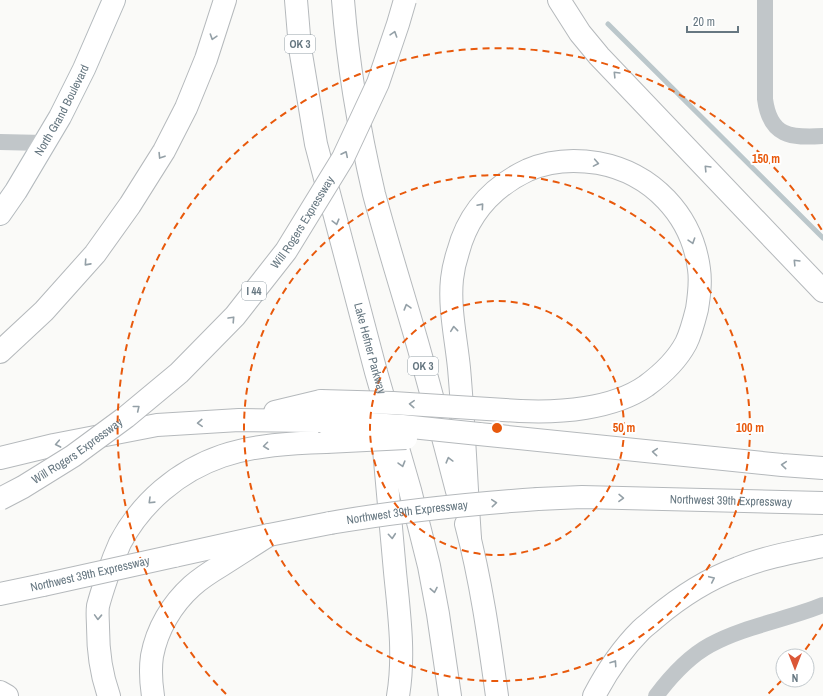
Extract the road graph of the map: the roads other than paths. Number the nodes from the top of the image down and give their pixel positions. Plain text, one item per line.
1 (114, 0) edge
2 (225, 0) edge
3 (296, 0) edge
4 (343, 0) edge
5 (405, 0) edge
6 (559, 0) edge
7 (765, 0) edge
8 (823, 136) edge
9 (0, 142) edge
10 (44, 143) junction
11 (0, 214) edge
12 (823, 291) edge
13 (0, 352) edge
14 (376, 372) junction
15 (320, 411) junction
16 (479, 434) junction
17 (0, 458) edge
18 (823, 468) edge
19 (0, 499) edge
20 (823, 503) edge
21 (268, 534) junction
22 (470, 538) junction
23 (823, 546) edge
24 (0, 594) edge
25 (823, 605) edge
26 (0, 692) edge
27 (7, 696) edge
28 (109, 696) edge
29 (153, 696) edge
30 (398, 696) edge
31 (450, 696) edge
32 (497, 696) edge
33 (594, 696) edge
34 (656, 696) edge

1 - 10 main road, North Grand Boulevard
2 -> 13 main road
3 -> 14 main road, Lake Hefner Parkway / OK 3
22 -> 4 main road, OK 3
19 -> 5 main road, Will Rogers Expressway / I 44, bridge
12 -> 6 main road
7 - 8 street
9 - 10 street
10 - 11 main road, North Grand Boulevard
14 -> 30 main road
14 -> 31 main road, Lake Hefner Parkway / OK 3
15 - 16 main road, bridge
15 -> 17 main road
22 -> 15 main road, bridge
18 -> 16 main road
16 -> 28 main road, bridge
21 -> 20 main road, Northwest 39th Expressway, bridge
21 - 24 main road, Northwest 39th Expressway, bridge
21 - 29 main road
22 - 32 main road, OK 3
33 -> 23 main road
25 - 34 street
26 - 27 main road

